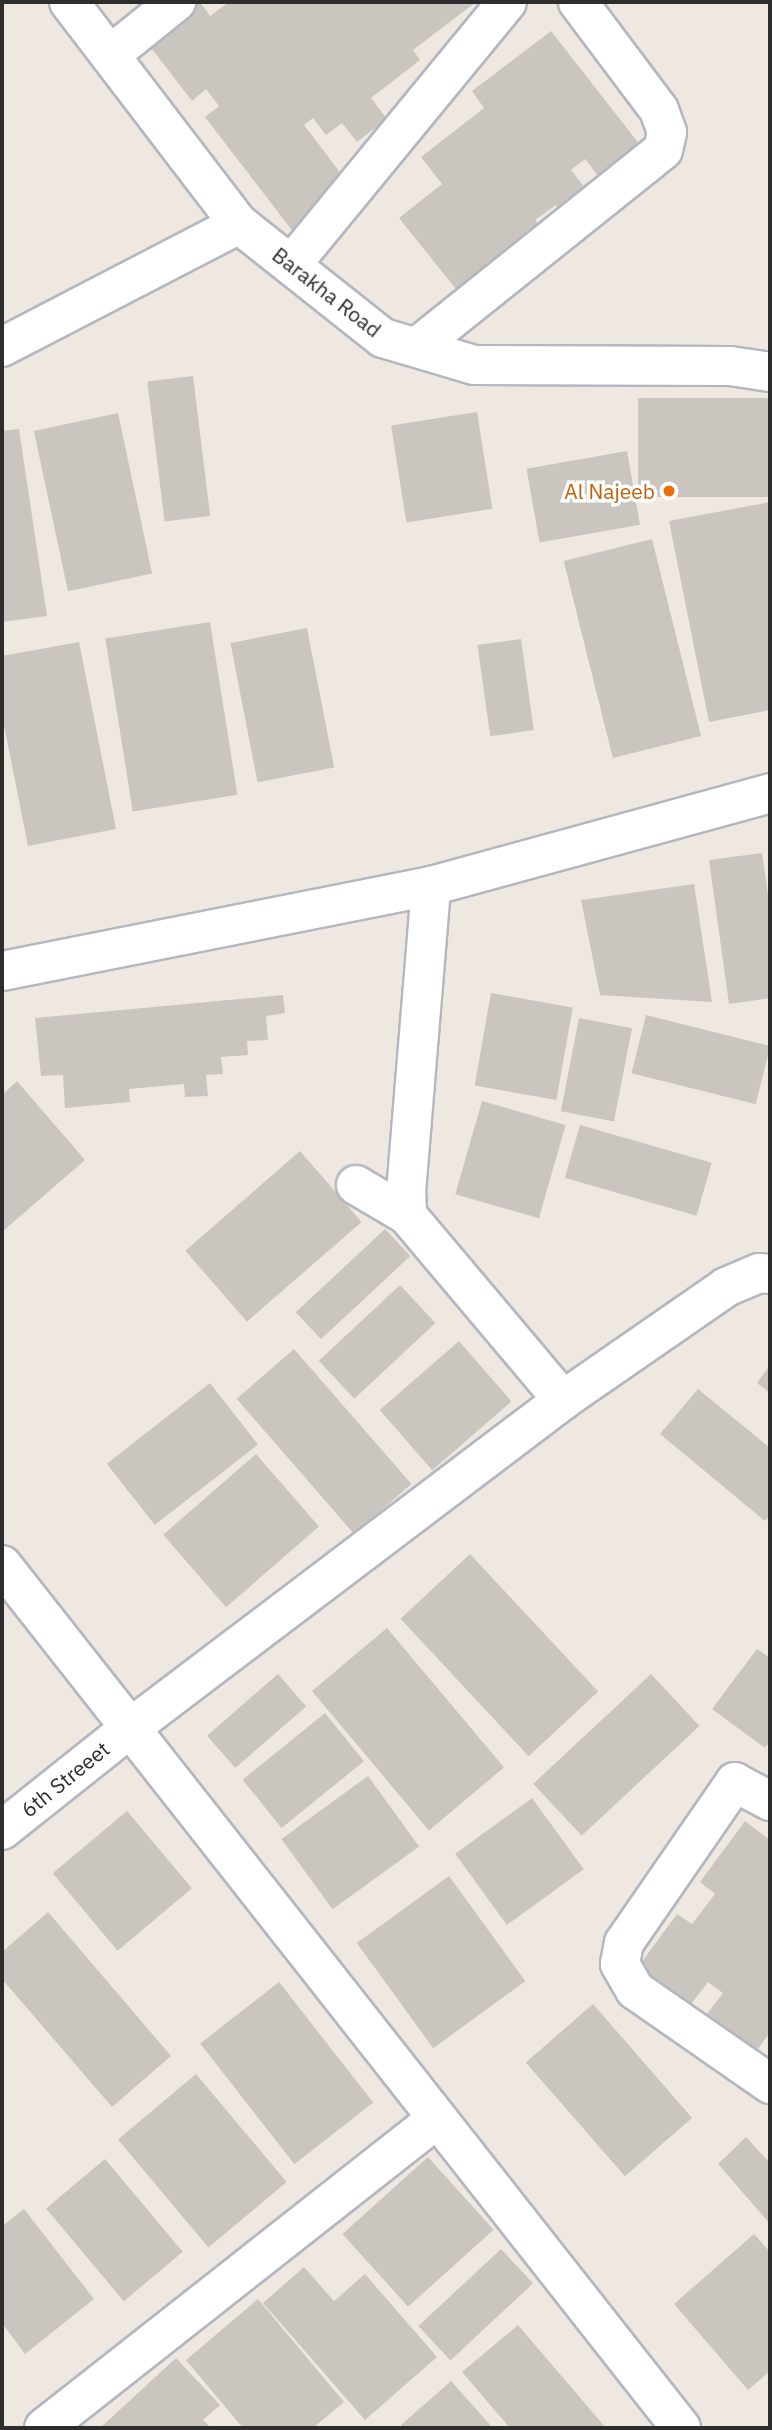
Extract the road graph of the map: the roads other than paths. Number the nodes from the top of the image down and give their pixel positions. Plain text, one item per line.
1 (69, 2) edge
2 (176, 2) edge
3 (507, 2) edge
4 (578, 2) edge
5 (110, 55) junction
6 (239, 224) junction
7 (291, 265) junction
8 (2, 346) edge
9 (417, 347) junction
10 (770, 372) edge
11 (770, 793) edge
12 (431, 887) junction
13 (2, 971) edge
14 (356, 1185) dead end
15 (407, 1215) junction
16 (770, 1274) edge
17 (564, 1400) junction
18 (2, 1565) edge
19 (129, 1729) junction
20 (770, 1801) edge
21 (2, 1830) edge
22 (770, 2084) edge
23 (436, 2120) junction
24 (44, 2428) edge
25 (681, 2428) edge

1 - 5 street, Barakha Road
2 - 5 street
3 - 7 street
4 - 9 street
5 - 6 street, Barakha Road
6 - 7 street, Barakha Road
6 - 8 street
7 - 9 street, Barakha Road
9 - 10 street, Barakha Road
11 - 12 street
12 - 13 street
12 - 15 street
14 - 15 street
15 - 17 street
16 - 17 street, 6th Streeet
17 - 19 street, 6th Streeet
18 - 19 street
19 - 21 street, 6th Streeet
19 - 23 street
20 - 22 street
23 - 24 street
23 - 25 street

